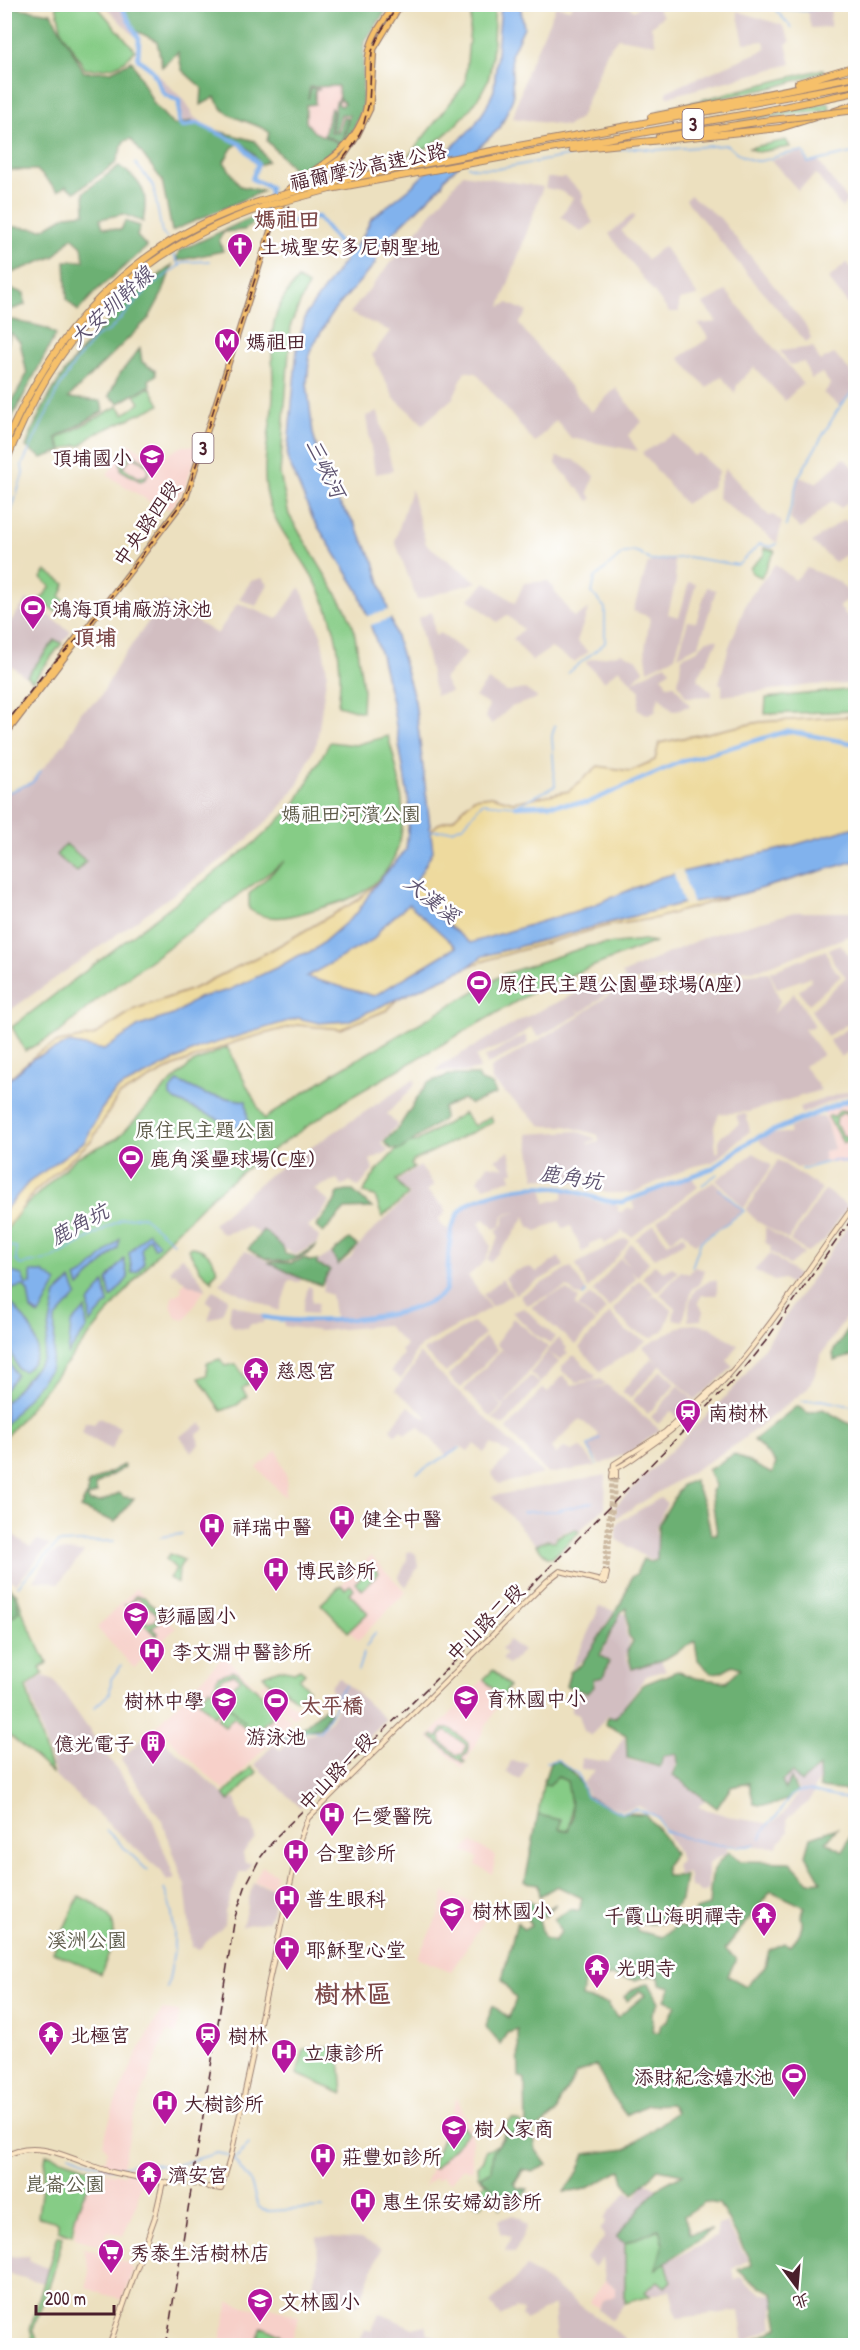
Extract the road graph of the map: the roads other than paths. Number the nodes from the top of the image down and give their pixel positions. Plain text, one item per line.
1 (395, 4) edge
2 (401, 4) edge
3 (855, 66) edge
4 (855, 76) edge
5 (855, 84) edge
6 (766, 92) junction
7 (855, 92) edge
8 (855, 104) edge
9 (855, 110) edge
10 (624, 125) junction
11 (623, 144) junction
12 (345, 151) junction
13 (529, 153) junction
14 (262, 204) junction
15 (270, 228) junction
16 (4, 447) edge
17 (4, 467) edge
18 (4, 731) edge
19 (4, 737) edge
20 (855, 1203) edge
21 (614, 1477) tunnel mouth
22 (606, 1572) dead end
23 (399, 1728) joint
24 (4, 2157) edge
25 (208, 2187) tunnel mouth
26 (110, 2346) edge

1 - 12 main road, 3
2 - 12 main road, 3
3 - 6 highway
4 - 6 highway
5 - 10 highway, 福爾摩沙高速公路 / 3
6 - 10 highway
7 - 13 highway, 福爾摩沙高速公路 / 3
8 - 11 highway
9 - 11 highway, bridge
10 - 14 highway, 福爾摩沙高速公路 / 3, bridge
11 - 13 highway
12 - 15 main road, 中央路四段 / 3
13 - 14 highway, 福爾摩沙高速公路 / 3, bridge
14 - 16 highway, 福爾摩沙高速公路 / 3
14 - 17 highway, 福爾摩沙高速公路 / 3
15 - 18 main road, 中央路四段 / 3
15 - 19 main road, 中央路四段 / 3
20 - 21 main road
22 - 23 main road, 中山路二段
23 - 25 main road, 中山路一段
24 - 26 main road

